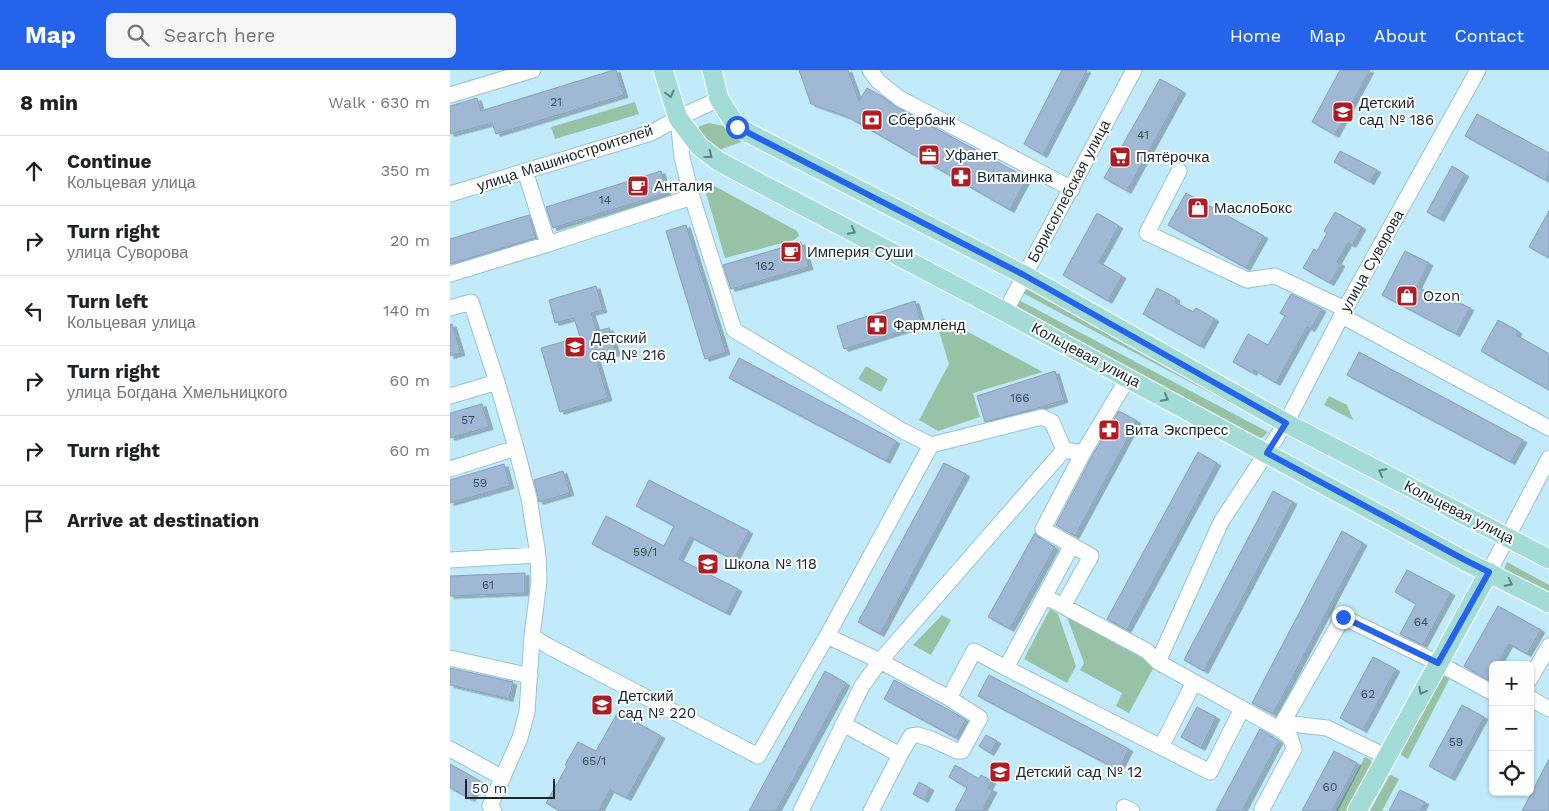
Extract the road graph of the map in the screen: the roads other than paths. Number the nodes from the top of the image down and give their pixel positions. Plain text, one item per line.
1 (533, 70) edge
2 (664, 70) edge
3 (712, 70) edge
4 (870, 70) edge
5 (1134, 70) edge
6 (1478, 70) edge
7 (450, 95) edge
8 (719, 99) junction
9 (678, 118) junction
10 (525, 171) junction
11 (1179, 171) dead end
12 (1072, 188) junction
13 (450, 194) edge
14 (692, 197) junction
15 (548, 244) junction
16 (450, 274) edge
17 (1024, 275) junction
18 (450, 308) edge
19 (1005, 312) junction
20 (1343, 312) junction
21 (1128, 378) junction
22 (497, 382) junction
23 (450, 396) edge
24 (1286, 423) junction
25 (1549, 428) edge
26 (931, 445) junction
27 (516, 448) junction
28 (1064, 450) junction
29 (1082, 453) junction
30 (1267, 453) junction
31 (1549, 458) edge
32 (450, 469) edge
33 (1507, 537) junction
34 (1072, 545) junction
35 (538, 555) junction
36 (1549, 559) edge
37 (450, 560) edge
38 (1489, 572) junction
39 (1044, 596) junction
40 (1549, 603) edge
41 (1063, 606) junction
42 (532, 636) junction
43 (827, 636) junction
44 (1549, 646) edge
45 (450, 658) edge
46 (880, 662) junction
47 (1158, 662) junction
48 (1438, 663) junction
49 (1006, 668) junction
50 (1534, 672) edge
51 (530, 676) junction
52 (1194, 682) junction
53 (1489, 690) edge
54 (949, 698) junction
55 (1534, 700) edge
56 (1242, 709) junction
57 (1549, 709) edge
58 (844, 724) junction
59 (1281, 726) junction
60 (1161, 747) junction
61 (450, 749) edge
62 (900, 754) junction
63 (1387, 757) junction
64 (503, 778) junction
65 (489, 809) edge
66 (1263, 810) edge
67 (801, 811) edge
68 (871, 811) edge
69 (1357, 811) edge

1 - 7 street
2 -> 9 main road, Кольцевая улица
3 - 8 main road, Кольцевая улица
4 - 12 street
5 - 12 street, Борисоглебская улица
6 - 20 street, улица Суворова
8 - 9 street, улица Машиностроителей
8 - 17 main road, Кольцевая улица
9 - 10 street, улица Машиностроителей
9 - 14 street
9 -> 19 main road, Кольцевая улица
10 - 13 street, улица Машиностроителей
10 - 15 street
11 - 20 street
12 - 17 street, Борисоглебская улица
14 - 15 street
14 - 26 street
15 - 16 street
17 - 19 street, Борисоглебская улица
17 - 24 main road, Кольцевая улица
18 - 22 street
19 - 21 main road, Кольцевая улица
20 - 24 street, улица Суворова
20 - 25 street
21 - 29 street
21 -> 30 main road, Кольцевая улица
22 - 23 street
22 - 27 street
24 - 30 street, улица Суворова
33 -> 24 main road, Кольцевая улица
26 - 28 street
26 - 43 street
27 - 32 street
27 - 35 street
28 - 29 street
28 - 46 street
29 - 34 street
30 - 38 main road, Кольцевая улица
30 - 47 street, улица Суворова
31 - 33 street
33 - 36 main road, Кольцевая улица
33 - 38 street
34 - 39 street
34 - 41 street
35 - 37 street
35 - 42 street
38 -> 40 main road, Кольцевая улица
38 - 48 main road
39 - 41 street
39 - 49 street
41 - 47 street
42 - 43 street
42 - 51 street
43 - 46 street
44 - 50 street
45 - 51 street
46 - 54 street
46 - 58 street
47 - 52 street
48 - 53 street
48 - 59 street
48 -> 63 main road
49 - 54 street
49 - 60 street
51 - 64 street
52 - 56 street
52 - 60 street
54 - 62 street
55 - 57 street
56 - 59 street
56 - 60 street
58 - 62 street
58 - 67 street
59 - 63 street
59 - 66 street
61 - 64 street
62 - 68 street
63 - 69 main road
64 - 65 street

